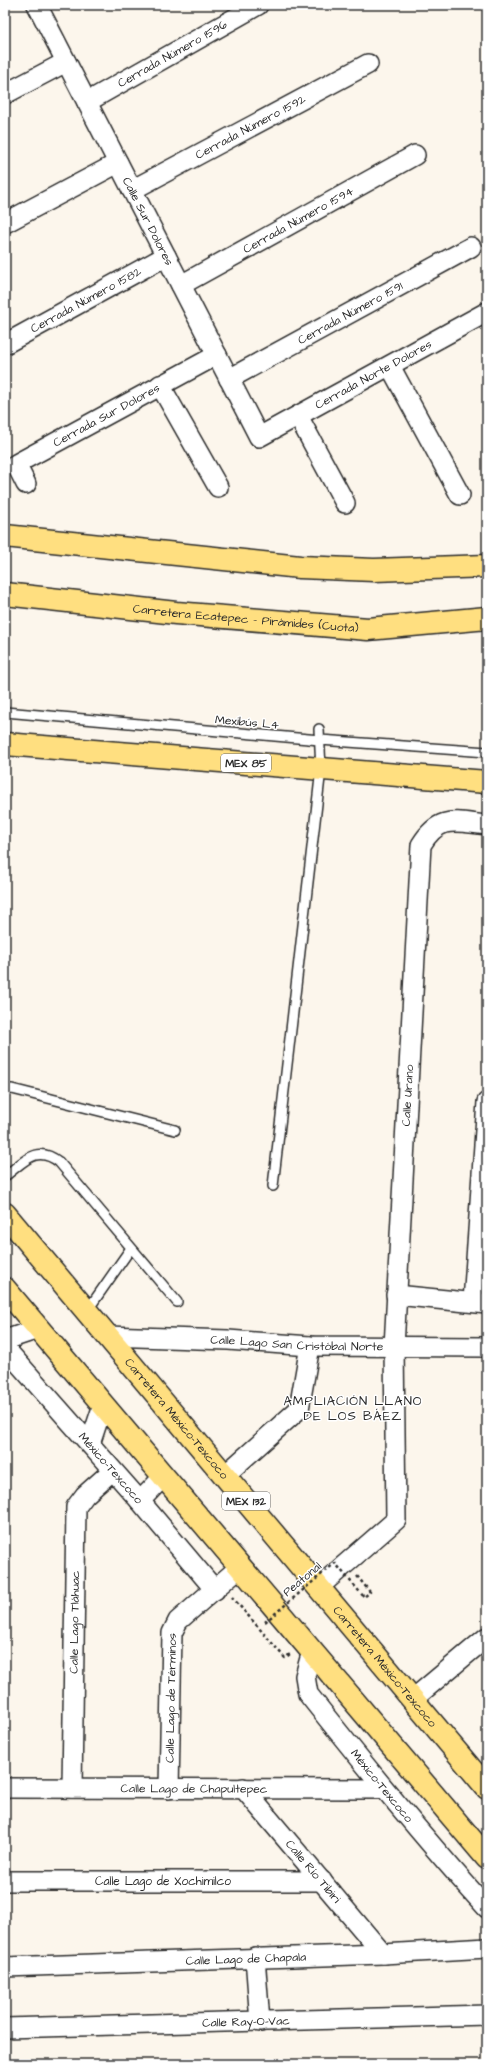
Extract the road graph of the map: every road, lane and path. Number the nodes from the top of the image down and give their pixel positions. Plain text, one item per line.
1 (37, 5) edge
2 (258, 5) edge
3 (66, 62) junction
4 (368, 64) dead end
5 (5, 94) edge
6 (86, 102) junction
7 (415, 155) dead end
8 (118, 163) junction
9 (132, 190) junction
10 (5, 223) edge
11 (471, 247) dead end
12 (166, 256) junction
13 (181, 285) junction
14 (486, 315) edge
15 (5, 344) edge
16 (217, 355) junction
17 (390, 366) junction
18 (229, 379) junction
19 (160, 386) junction
20 (298, 416) junction
21 (259, 437) joint
22 (26, 484) dead end
23 (218, 487) dead end
24 (460, 495) dead end
25 (345, 503) dead end
26 (5, 536) edge
27 (487, 566) edge
28 (5, 594) edge
29 (487, 618) edge
30 (5, 712) edge
31 (319, 729) dead end
32 (320, 740) junction
33 (5, 744) edge
34 (487, 752) edge
35 (321, 769) junction
36 (487, 782) edge
37 (487, 825) edge
38 (5, 1090) edge
39 (487, 1102) edge
40 (175, 1130) dead end
41 (5, 1176) edge
42 (273, 1186) dead end
43 (5, 1214) edge
44 (131, 1248) junction
45 (5, 1289) edge
46 (396, 1295) junction
47 (177, 1302) dead end
48 (480, 1303) edge
49 (87, 1311) junction
50 (38, 1329) junction
51 (107, 1336) junction
52 (5, 1340) edge
53 (310, 1346) junction
54 (394, 1347) junction
55 (487, 1347) edge
56 (5, 1348) edge
57 (104, 1405) junction
58 (90, 1444) junction
59 (112, 1471) junction
60 (164, 1476) junction
61 (224, 1476) junction
62 (140, 1501) junction
63 (241, 1566) junction
64 (218, 1587) junction
65 (319, 1587) junction
66 (370, 1592) dead end
67 (266, 1622) dead end
68 (487, 1637) edge
69 (302, 1652) junction
70 (412, 1700) junction
71 (483, 1778) edge
72 (5, 1788) edge
73 (72, 1788) junction
74 (169, 1788) junction
75 (243, 1788) junction
76 (383, 1789) junction
77 (487, 1858) edge
78 (5, 1881) edge
79 (322, 1881) junction
80 (487, 1908) edge
81 (487, 1948) edge
82 (383, 1954) junction
83 (255, 1957) junction
84 (5, 1966) edge
85 (487, 2015) edge
86 (260, 2022) junction
87 (5, 2028) edge

1 - 3 street, Calle Sur Dolores
2 - 6 street, Cerrada Número 1596
3 - 5 street
3 - 6 street, Calle Sur Dolores
4 - 9 street, Cerrada Número 1592
6 - 8 street, Calle Sur Dolores
7 - 13 street, Cerrada Número 1594
8 - 9 street, Calle Sur Dolores
8 - 10 street
9 - 12 street, Calle Sur Dolores
11 - 18 street, Cerrada Número 1591
12 - 13 street, Calle Sur Dolores
12 - 15 street, Cerrada Número 1582
13 - 16 street, Calle Sur Dolores
14 - 17 street, Cerrada Norte Dolores
16 - 18 street, Calle Sur Dolores
16 - 19 street, Cerrada Sur Dolores
17 - 20 street, Cerrada Norte Dolores
17 - 24 street
18 - 21 street, Calle Sur Dolores
19 - 22 street, Cerrada Sur Dolores
19 - 23 street
20 - 21 street, Cerrada Norte Dolores
20 - 25 street
26 - 27 main road
28 - 29 main road, Carretera Ecatepec - Pirámides (Cuota)
30 - 32 lane, Mexibús L4
31 - 32 lane
32 - 34 lane, Mexibús L4
32 - 35 lane
33 - 35 main road, MEX 85
35 - 36 main road, MEX 85
35 - 42 lane
37 - 46 street, Calle Urano
38 - 40 lane
39 - 48 street
41 - 44 lane
43 - 49 main road, Carretera México-Texcoco / MEX 132
44 - 47 lane
44 - 49 lane
45 - 50 main road
46 - 48 street
46 - 54 street, Calle Urano
49 - 51 main road, Carretera México-Texcoco / MEX 132
50 - 52 street
50 - 57 main road
51 - 53 street, Calle Lago San Cristóbal Norte
51 - 61 main road, Carretera México-Texcoco / MEX 132
53 - 54 street, Calle Lago San Cristóbal Norte
53 - 61 street
54 - 55 street, Calle Lago San Cristóbal Norte
54 - 65 street, Calle Urano
56 - 58 street, México-Texcoco
57 - 58 street
57 - 60 main road
58 - 59 street, México-Texcoco
59 - 62 street, México-Texcoco
59 - 73 street, Calle Lago Tláhuac
60 - 62 street
60 - 63 main road
61 - 65 main road, Carretera México-Texcoco / MEX 132
62 - 64 street, México-Texcoco
63 - 64 street, Calle Lago de Términos
63 - 69 main road
64 - 69 path
64 - 74 street, Calle Lago de Términos
65 - 70 main road, Carretera México-Texcoco / MEX 132
66 - 67 path, Peatonal, bridge
68 - 70 street
69 - 76 street, México-Texcoco
69 - 77 main road
70 - 71 main road, Carretera México-Texcoco / MEX 132
72 - 73 street, Calle Lago de Chapultepec
73 - 74 street, Calle Lago de Chapultepec
74 - 75 street, Calle Lago de Chapultepec
75 - 76 street, Calle Lago de Chapultepec
75 - 79 street, Calle Río Tibiri
76 - 80 street, México-Texcoco
78 - 79 street, Calle Lago de Xochimilco
79 - 82 street, Calle Río Tibiri
81 - 82 street, Calle Lago de Chapala
82 - 83 street, Calle Lago de Chapala
83 - 84 street, Calle Lago de Chapala
83 - 86 street
85 - 86 street, Calle Ray-O-Vac
86 - 87 street, Calle Ray-O-Vac

